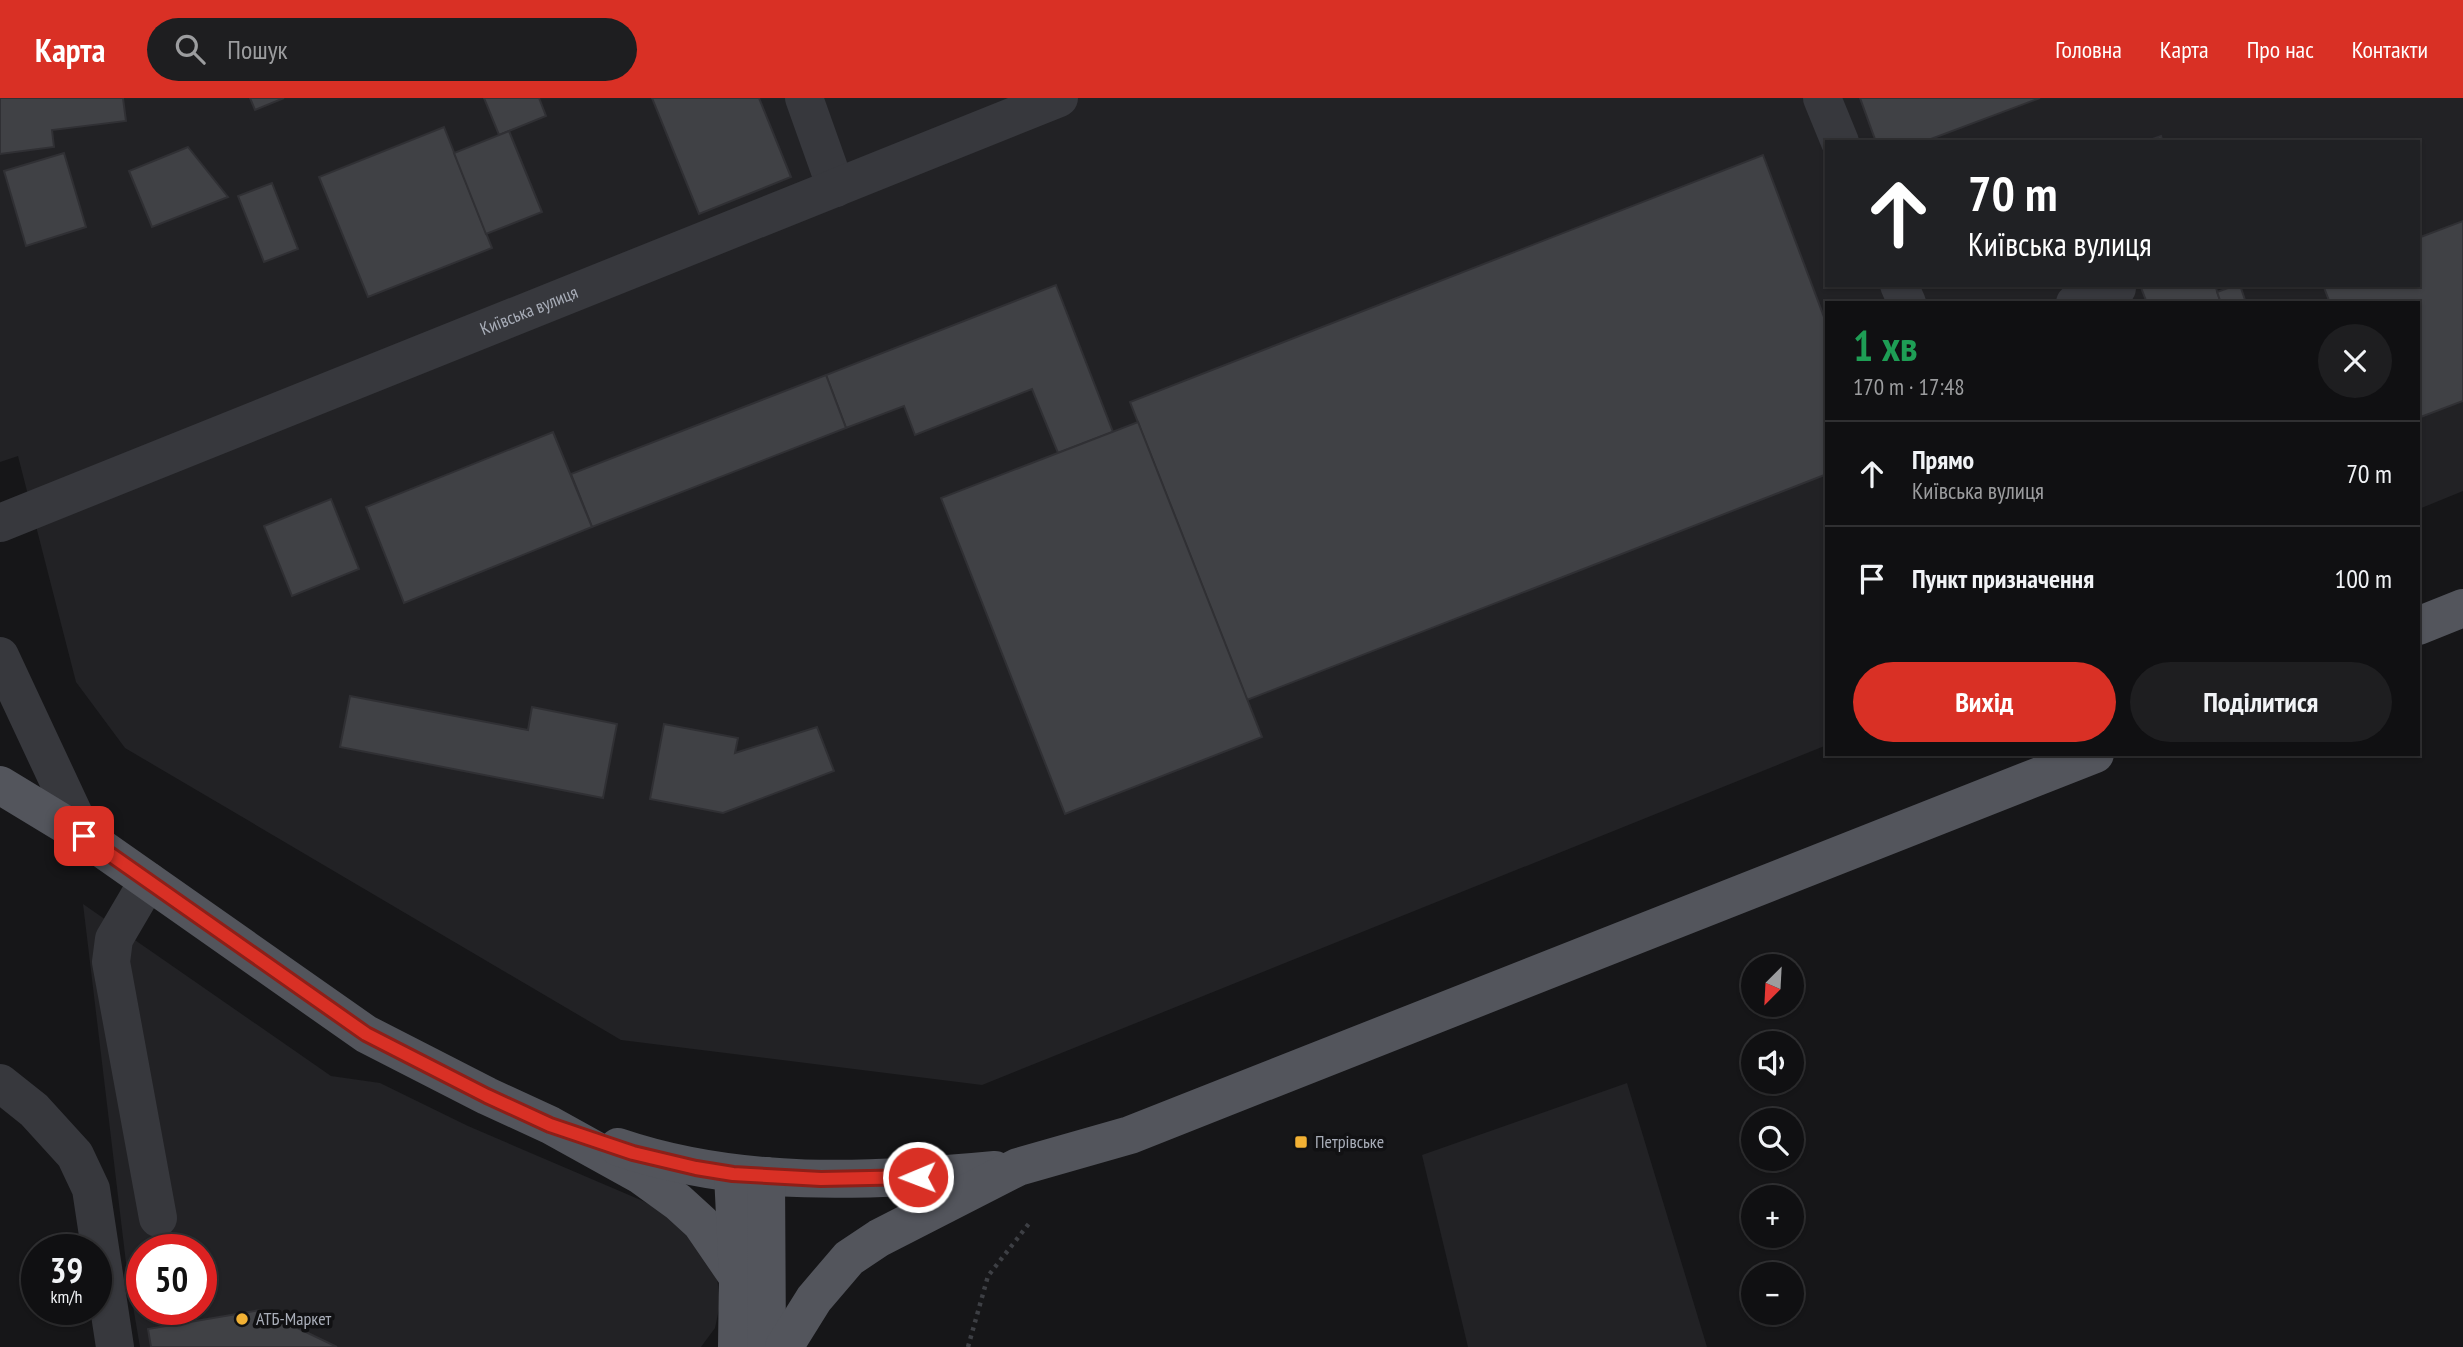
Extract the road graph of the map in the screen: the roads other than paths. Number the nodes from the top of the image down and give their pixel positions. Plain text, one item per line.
1 (804, 98) edge
2 (1059, 98) edge
3 (1822, 98) edge
4 (1839, 140) edge
5 (835, 188) junction
6 (2117, 288) dead end
7 (2081, 301) edge
8 (0, 523) edge
9 (2463, 608) edge
10 (2420, 625) edge
11 (0, 656) edge
12 (2090, 756) edge
13 (0, 785) edge
14 (84, 836) junction
15 (148, 881) junction
16 (0, 1083) edge
17 (550, 1125) junction
18 (1018, 1167) junction
19 (750, 1175) junction
20 (158, 1218) dead end
21 (738, 1278) junction
22 (115, 1347) edge
23 (737, 1347) edge
24 (767, 1347) edge
25 (784, 1347) edge

1 - 5 street
2 - 5 street, Київська вулиця
3 - 4 street
5 - 8 street, Київська вулиця
6 - 7 street
9 - 10 main road
11 - 14 street
12 - 18 main road
13 - 14 main road
14 - 15 main road
15 - 17 main road
15 - 20 street
16 - 22 street
17 - 19 main road
17 - 21 main road
18 - 19 main road
18 - 25 main road
19 - 21 main road
19 - 24 main road
21 - 23 main road

